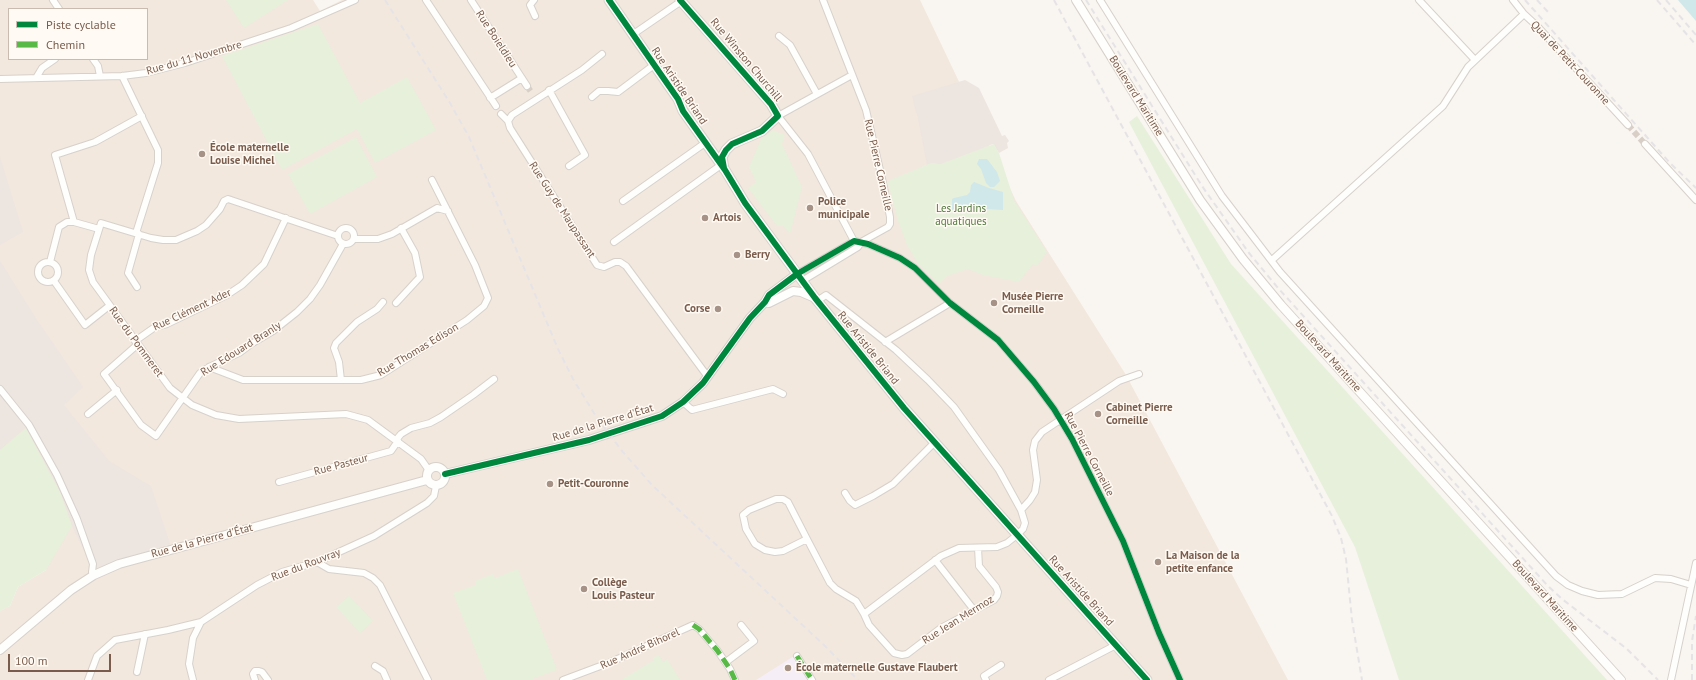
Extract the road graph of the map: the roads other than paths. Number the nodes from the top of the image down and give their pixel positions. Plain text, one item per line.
1 (355, 0) edge
2 (426, 0) edge
3 (471, 0) edge
4 (534, 0) edge
5 (609, 0) edge
6 (681, 0) edge
7 (823, 0) edge
8 (1076, 0) edge
9 (1100, 0) edge
10 (1420, 0) edge
11 (1513, 0) edge
12 (1524, 14) junction
13 (534, 16) dead end
14 (632, 35) junction
15 (779, 36) dead end
16 (602, 54) dead end
17 (54, 60) edge
18 (94, 60) edge
19 (1475, 60) junction
20 (654, 66) junction
21 (852, 75) junction
22 (100, 76) junction
23 (122, 76) junction
24 (36, 78) junction
25 (522, 78) junction
26 (0, 79) edge
27 (527, 86) tunnel mouth
28 (549, 90) junction
29 (817, 94) junction
30 (592, 97) dead end
31 (490, 98) junction
32 (496, 106) dead end
33 (502, 114) dead end
34 (142, 116) junction
35 (778, 116) junction
36 (508, 121) junction
37 (1628, 125) tunnel mouth
38 (705, 143) junction
39 (1645, 144) tunnel mouth
40 (724, 153) junction
41 (569, 166) dead end
42 (723, 168) junction
43 (432, 180) dead end
44 (1696, 200) edge
45 (623, 201) dead end
46 (448, 211) junction
47 (286, 218) junction
48 (74, 222) junction
49 (401, 228) junction
50 (99, 229) junction
51 (138, 233) junction
52 (338, 236) junction
53 (354, 239) junction
54 (854, 241) junction
55 (614, 242) dead end
56 (861, 242) junction
57 (343, 244) junction
58 (1272, 260) junction
59 (50, 262) junction
60 (800, 278) junction
61 (54, 281) junction
62 (137, 287) dead end
63 (816, 299) junction
64 (383, 302) dead end
65 (396, 302) dead end
66 (767, 302) junction
67 (950, 303) junction
68 (109, 306) junction
69 (885, 342) junction
70 (136, 343) junction
71 (209, 367) junction
72 (1139, 374) dead end
73 (708, 377) junction
74 (494, 379) dead end
75 (341, 380) junction
76 (0, 389) edge
77 (117, 390) junction
78 (783, 394) dead end
79 (182, 398) junction
80 (683, 402) junction
81 (88, 414) dead end
82 (1060, 419) junction
83 (397, 441) junction
84 (935, 442) junction
85 (428, 469) junction
86 (445, 474) junction
87 (427, 480) junction
88 (279, 482) dead end
89 (436, 486) junction
90 (845, 493) dead end
91 (1021, 510) junction
92 (1017, 535) junction
93 (807, 539) junction
94 (978, 548) junction
95 (935, 560) junction
96 (318, 562) junction
97 (1696, 563) edge
98 (94, 575) junction
99 (1691, 585) junction
100 (974, 610) junction
101 (864, 614) junction
102 (201, 622) junction
103 (741, 625) dead end
104 (145, 634) junction
105 (1116, 645) junction
106 (0, 650) edge
107 (797, 656) dead end
108 (726, 662) junction
109 (1001, 665) dead end
110 (375, 666) dead end
111 (137, 672) dead end
112 (1670, 679) edge
113 (88, 680) edge
114 (193, 680) edge
115 (255, 680) edge
116 (268, 680) edge
117 (387, 680) edge
118 (428, 680) edge
119 (563, 680) edge
120 (735, 680) edge
121 (812, 680) edge
122 (986, 680) edge
123 (1048, 680) edge
124 (1147, 680) edge
125 (1180, 680) edge
126 (1621, 680) edge

1 - 23 street, Rue du 11 Novembre
2 - 31 street
3 - 25 street, Rue Boieldieu
4 - 13 street
5 - 14 main road, Rue Aristide Briand
6 - 14 street
6 - 35 main road, Rue Winston Churchill
7 - 21 street, Rue Pierre Corneille
8 - 126 street, Boulevard Maritime
9 - 58 street
10 - 19 street
11 - 12 street, Quai de Petit-Couronne
12 - 19 street
12 - 37 street, Quai de Petit-Couronne
14 - 20 main road, Rue Aristide Briand
15 - 29 street
16 - 28 street
17 - 24 street
18 - 22 street
19 - 58 street
20 - 30 street
20 - 38 main road, Rue Aristide Briand
21 - 29 street
21 - 56 street, Rue Pierre Corneille
22 - 23 street, Rue du 11 Novembre
22 - 24 street, Rue du 11 Novembre
23 - 34 street
24 - 26 street, Rue du 11 Novembre
25 - 27 street, Rue Boieldieu
25 - 31 street, Rue Boieldieu
28 - 36 street
28 - 41 street
29 - 35 street
31 - 32 street
33 - 36 street, Rue Guy de Maupassant
34 - 48 street
34 - 51 street
35 - 40 main road
35 - 54 street, Rue Winston Churchill
36 - 73 street, Rue Guy de Maupassant
38 - 40 main road
38 - 42 main road, Rue Aristide Briand
38 - 45 street
39 - 44 street
40 - 42 main road
42 - 55 street
42 - 60 main road, Rue Aristide Briand
43 - 46 street, Rue Thomas Edison
46 - 49 street
46 - 75 street, Rue Thomas Edison
47 - 51 street
47 - 52 street
47 - 70 street, Rue Clément Ader
48 - 50 street
48 - 59 street
49 - 53 street
49 - 65 street
50 - 51 street
50 - 68 street, Rue du Pommeret
51 - 62 street
52 - 53 street
52 - 57 street
53 - 57 street
54 - 56 street
54 - 60 street
56 - 60 street
56 - 67 street, Rue Pierre Corneille
57 - 71 street, Rue Edouard Branly
58 - 99 street
59 - 61 street
59 - 61 street
60 - 63 main road, Rue Aristide Briand
60 - 66 street, Rue de la Pierre d'État
61 - 68 street
63 - 66 street, Rue de la Pierre d'État
63 - 69 street
63 - 84 main road, Rue Aristide Briand
64 - 75 street
66 - 73 street, Rue de la Pierre d'État
67 - 69 street
67 - 82 street, Rue Pierre Corneille
68 - 70 street, Rue du Pommeret
69 - 91 street
70 - 77 street, Rue Clément Ader
70 - 79 street, Rue du Pommeret
71 - 75 street, Rue Thomas Edison
71 - 79 street, Rue Edouard Branly
72 - 82 street
73 - 80 street, Rue de la Pierre d'État
74 - 83 street, Rue Pasteur
76 - 98 street
77 - 79 street, Rue Edouard Branly
77 - 81 street
78 - 80 street
79 - 83 street, Rue du Pommeret
80 - 86 street, Rue de la Pierre d'État
82 - 91 street
82 - 125 street, Rue Pierre Corneille
83 - 85 street, Rue du Pommeret
83 - 88 street, Rue Pasteur
84 - 90 street
84 - 92 main road, Rue Aristide Briand
85 - 86 street
85 - 87 street
86 - 89 street
87 - 89 street
87 - 98 street, Rue de la Pierre d'État
89 - 96 street, Rue du Rouvray
91 - 92 street
92 - 94 street
92 - 105 main road, Rue Aristide Briand
93 - 93 street
93 - 101 street
94 - 95 street
94 - 100 street, Rue Jean Mermoz
95 - 100 street
95 - 101 street
96 - 102 street, Rue du Rouvray
96 - 118 street
97 - 99 street
98 - 106 street, Rue de la Pierre d'État
99 - 112 street
100 - 101 street, Rue Jean Mermoz
102 - 104 street
102 - 114 street
103 - 108 street
104 - 111 street
104 - 113 street
105 - 123 street
105 - 124 main road, Rue Aristide Briand
107 - 121 street
108 - 119 street, Rue André Bihorel
108 - 120 street
109 - 122 street
110 - 117 street
115 - 116 street

